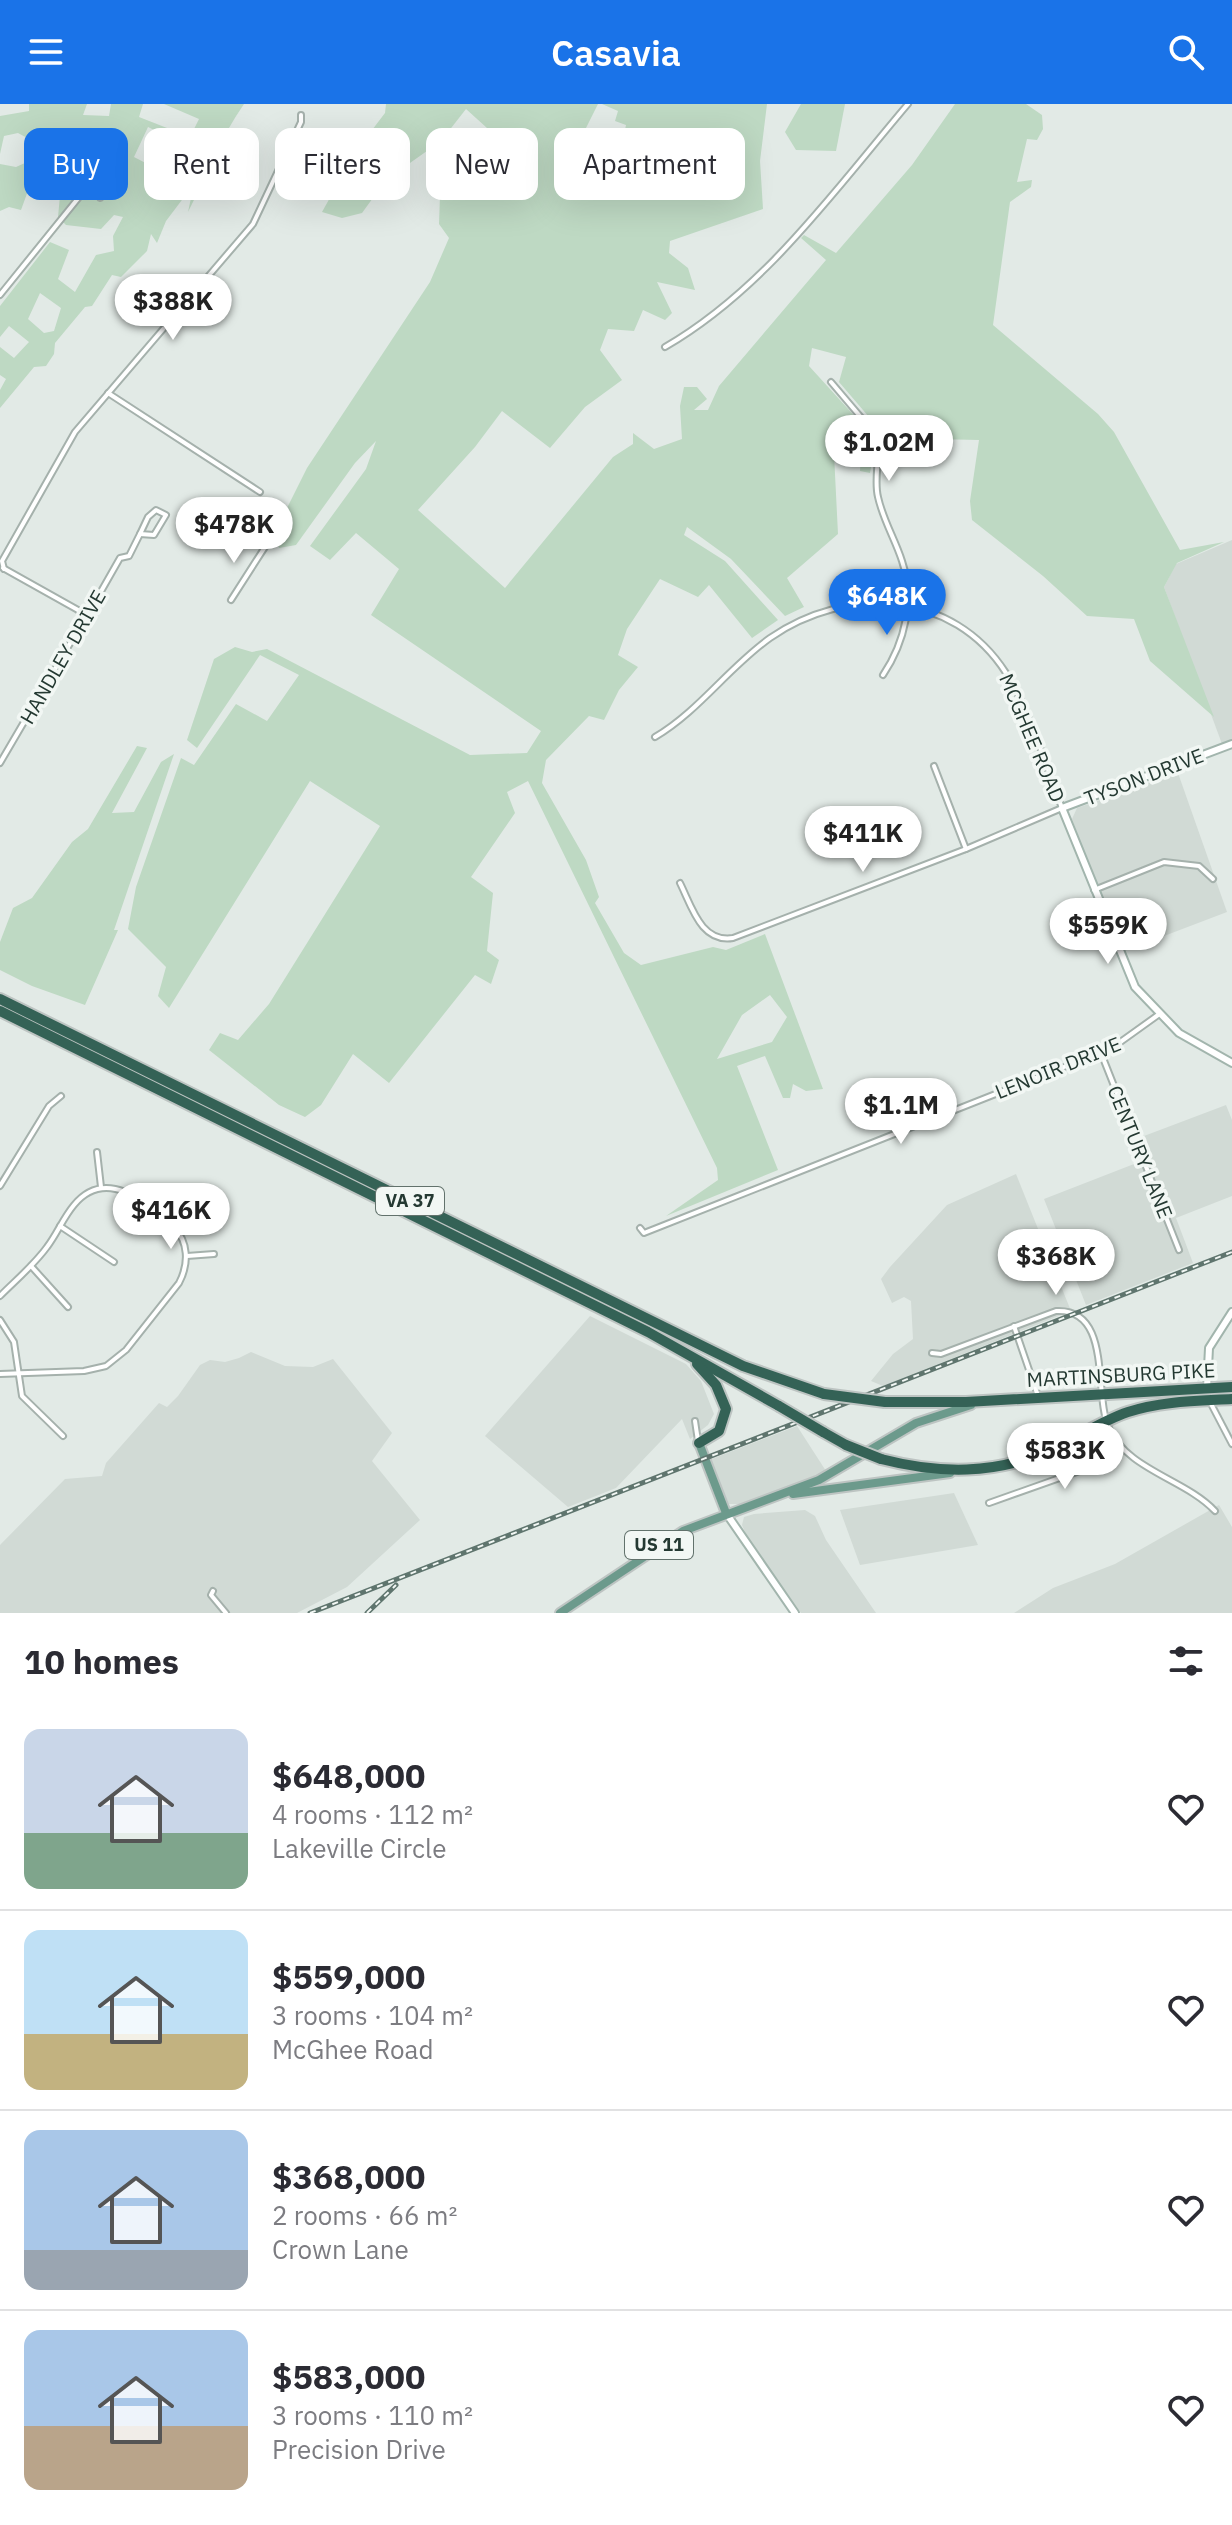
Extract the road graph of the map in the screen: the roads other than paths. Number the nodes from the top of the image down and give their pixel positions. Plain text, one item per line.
1 (908, 104) edge
2 (301, 115) dead end
3 (77, 200) edge
4 (0, 295) edge
5 (665, 347) dead end
6 (831, 382) dead end
7 (108, 393) junction
8 (260, 492) dead end
9 (140, 534) junction
10 (265, 547) dead end
11 (2, 568) edge
12 (231, 600) dead end
13 (908, 605) junction
14 (83, 617) junction
15 (883, 675) dead end
16 (655, 737) dead end
17 (1232, 744) edge
18 (0, 763) edge
19 (934, 766) dead end
20 (1062, 808) junction
21 (966, 849) junction
22 (1213, 879) dead end
23 (680, 883) dead end
24 (1094, 890) junction
25 (0, 999) edge
26 (0, 1011) edge
27 (1158, 1015) junction
28 (1101, 1053) junction
29 (1232, 1063) edge
30 (61, 1096) dead end
31 (97, 1152) dead end
32 (0, 1186) edge
33 (101, 1187) junction
34 (60, 1226) junction
35 (640, 1228) dead end
36 (1179, 1250) dead end
37 (214, 1254) dead end
38 (187, 1256) junction
39 (114, 1262) dead end
40 (31, 1266) junction
41 (574, 1294) junction
42 (0, 1296) edge
43 (68, 1307) dead end
44 (1232, 1312) edge
45 (0, 1320) edge
46 (1014, 1326) junction
47 (932, 1353) dead end
48 (18, 1372) junction
49 (0, 1374) edge
50 (1232, 1387) edge
51 (1100, 1394) junction
52 (1208, 1394) junction
53 (1038, 1397) junction
54 (1012, 1399) junction
55 (1232, 1399) edge
56 (695, 1421) dead end
57 (1106, 1421) junction
58 (63, 1436) dead end
59 (699, 1443) junction
60 (1232, 1444) edge
61 (1120, 1448) junction
62 (994, 1468) junction
63 (769, 1498) junction
64 (989, 1503) dead end
65 (1215, 1511) dead end
66 (726, 1513) junction
67 (213, 1591) dead end
68 (226, 1613) edge
69 (560, 1613) edge
70 (795, 1613) edge

1 - 5 street
2 - 7 street
3 - 4 street
6 - 13 street
7 - 8 street
7 - 11 street
9 - 9 street
9 - 14 street, HANDLEY DRIVE
10 - 12 street
11 - 14 street
13 - 15 street
13 - 16 street, MCGHEE ROAD
13 - 20 street, MCGHEE ROAD
14 - 18 street, HANDLEY DRIVE
17 - 20 street, TYSON DRIVE
19 - 21 street
20 - 21 street, TYSON DRIVE
20 - 24 street, MCGHEE ROAD
21 - 23 street, TYSON DRIVE
22 - 24 street
24 - 27 street, MCGHEE ROAD
25 - 54 highway, VA 37, bridge
26 - 41 highway, VA 37
27 - 28 street, LENOIR DRIVE
27 - 29 street, MCGHEE ROAD
28 - 35 street, LENOIR DRIVE
28 - 36 street, CENTURY LANE
30 - 32 street
31 - 33 street
33 - 34 street
33 - 38 street
34 - 39 street
34 - 40 street
37 - 38 street
38 - 48 street
40 - 42 street
40 - 43 street
41 - 59 highway
41 - 62 highway, VA 37, bridge
44 - 52 street
45 - 48 street
46 - 47 street
46 - 51 street
46 - 53 street
48 - 49 street
48 - 58 street
50 - 52 highway, MARTINSBURG PIKE / US 11
51 - 52 highway, MARTINSBURG PIKE / US 11
51 - 53 highway, MARTINSBURG PIKE / US 11
51 - 57 street
52 - 55 highway, MARTINSBURG PIKE / US 11
52 - 57 highway, MARTINSBURG PIKE / US 11
52 - 60 street
53 - 54 highway, MARTINSBURG PIKE / US 11
54 - 63 main road, US 11
56 - 59 street
57 - 61 street
57 - 62 highway, MARTINSBURG PIKE / US 11
59 - 66 main road
61 - 64 street
61 - 65 street
62 - 63 main road, US 11
63 - 66 main road, US 11
66 - 69 main road, US 11
66 - 70 street
67 - 68 street

